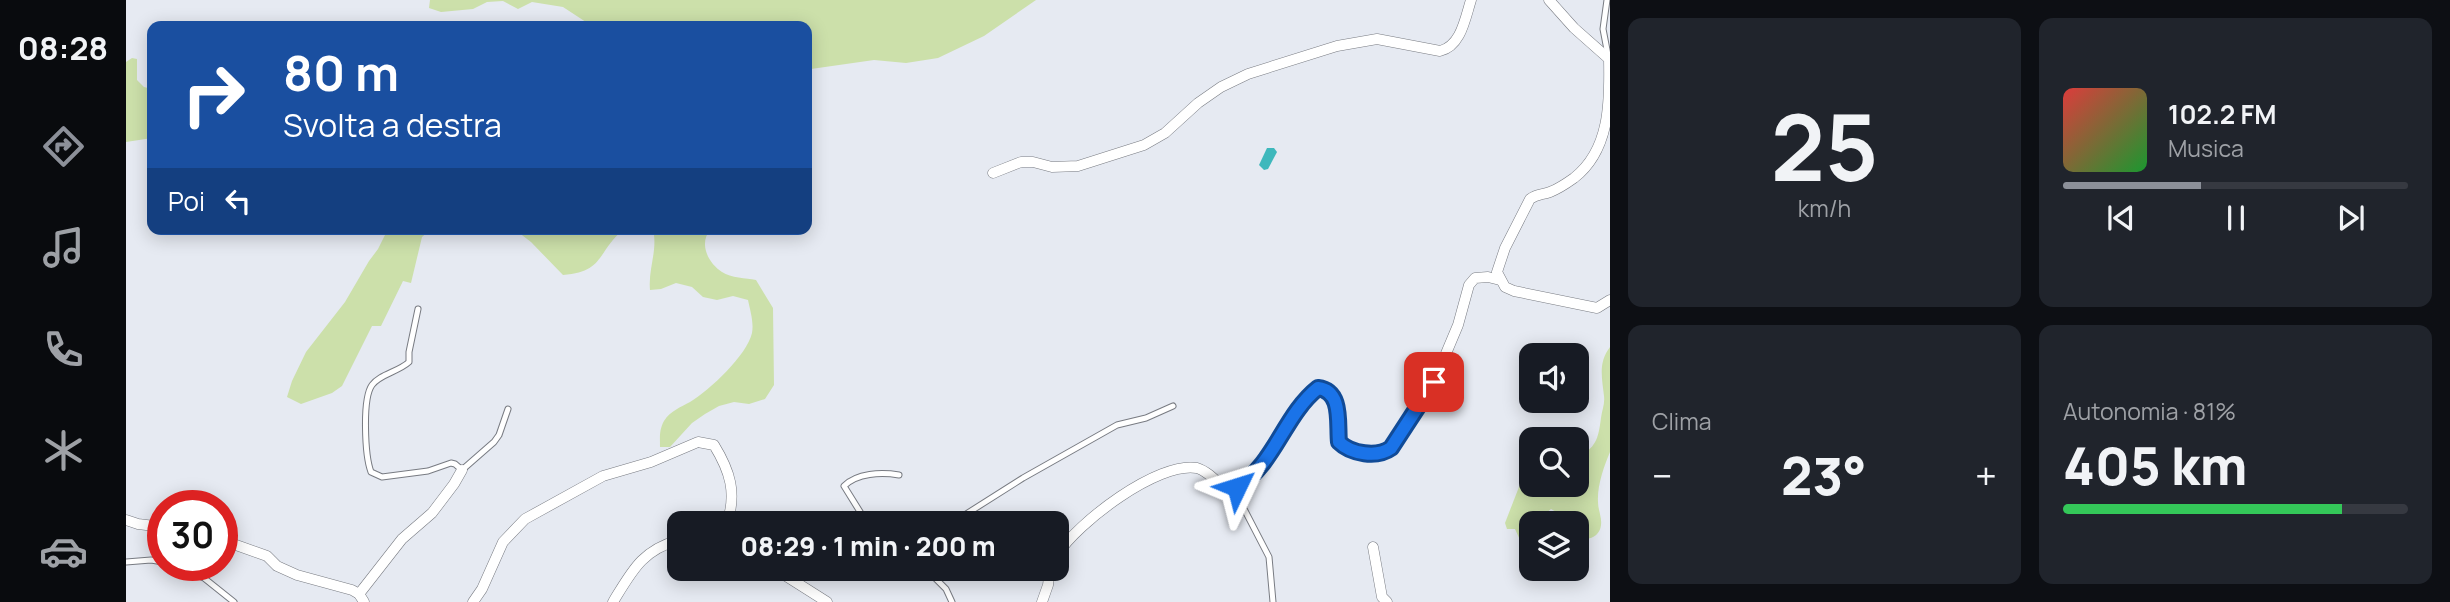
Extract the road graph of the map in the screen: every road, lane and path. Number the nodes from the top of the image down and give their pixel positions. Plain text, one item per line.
1 (1471, 0) edge
2 (1549, 0) edge
3 (1607, 0) edge
4 (1609, 59) edge
5 (993, 173) dead end
6 (1500, 280) junction
7 (1610, 300) edge
8 (418, 309) dead end
9 (1173, 406) dead end
10 (508, 410) dead end
11 (462, 470) junction
12 (900, 475) dead end
13 (1227, 491) junction
14 (731, 511) edge
15 (860, 511) edge
16 (971, 511) edge
17 (126, 520) edge
18 (147, 525) edge
19 (1069, 540) edge
20 (667, 544) edge
21 (238, 546) edge
22 (1373, 547) dead end
23 (147, 560) edge
24 (126, 562) edge
25 (208, 581) edge
26 (794, 581) edge
27 (938, 581) edge
28 (1048, 581) edge
29 (362, 598) edge
30 (233, 602) edge
31 (473, 602) edge
32 (613, 602) edge
33 (827, 602) edge
34 (952, 602) edge
35 (1042, 602) edge
36 (1273, 602) edge
37 (1387, 602) edge

1 - 5 street
2 - 4 street
3 - 4 lane
4 - 6 street
6 - 7 street
6 - 13 street
8 - 11 lane
9 - 16 lane
10 - 11 lane
11 - 29 street
12 - 15 lane
13 - 19 street
13 - 36 lane
14 - 31 street
17 - 18 street
20 - 32 street
21 - 29 street
22 - 37 street
23 - 24 lane
25 - 30 lane
26 - 33 street
27 - 34 lane
28 - 35 street

